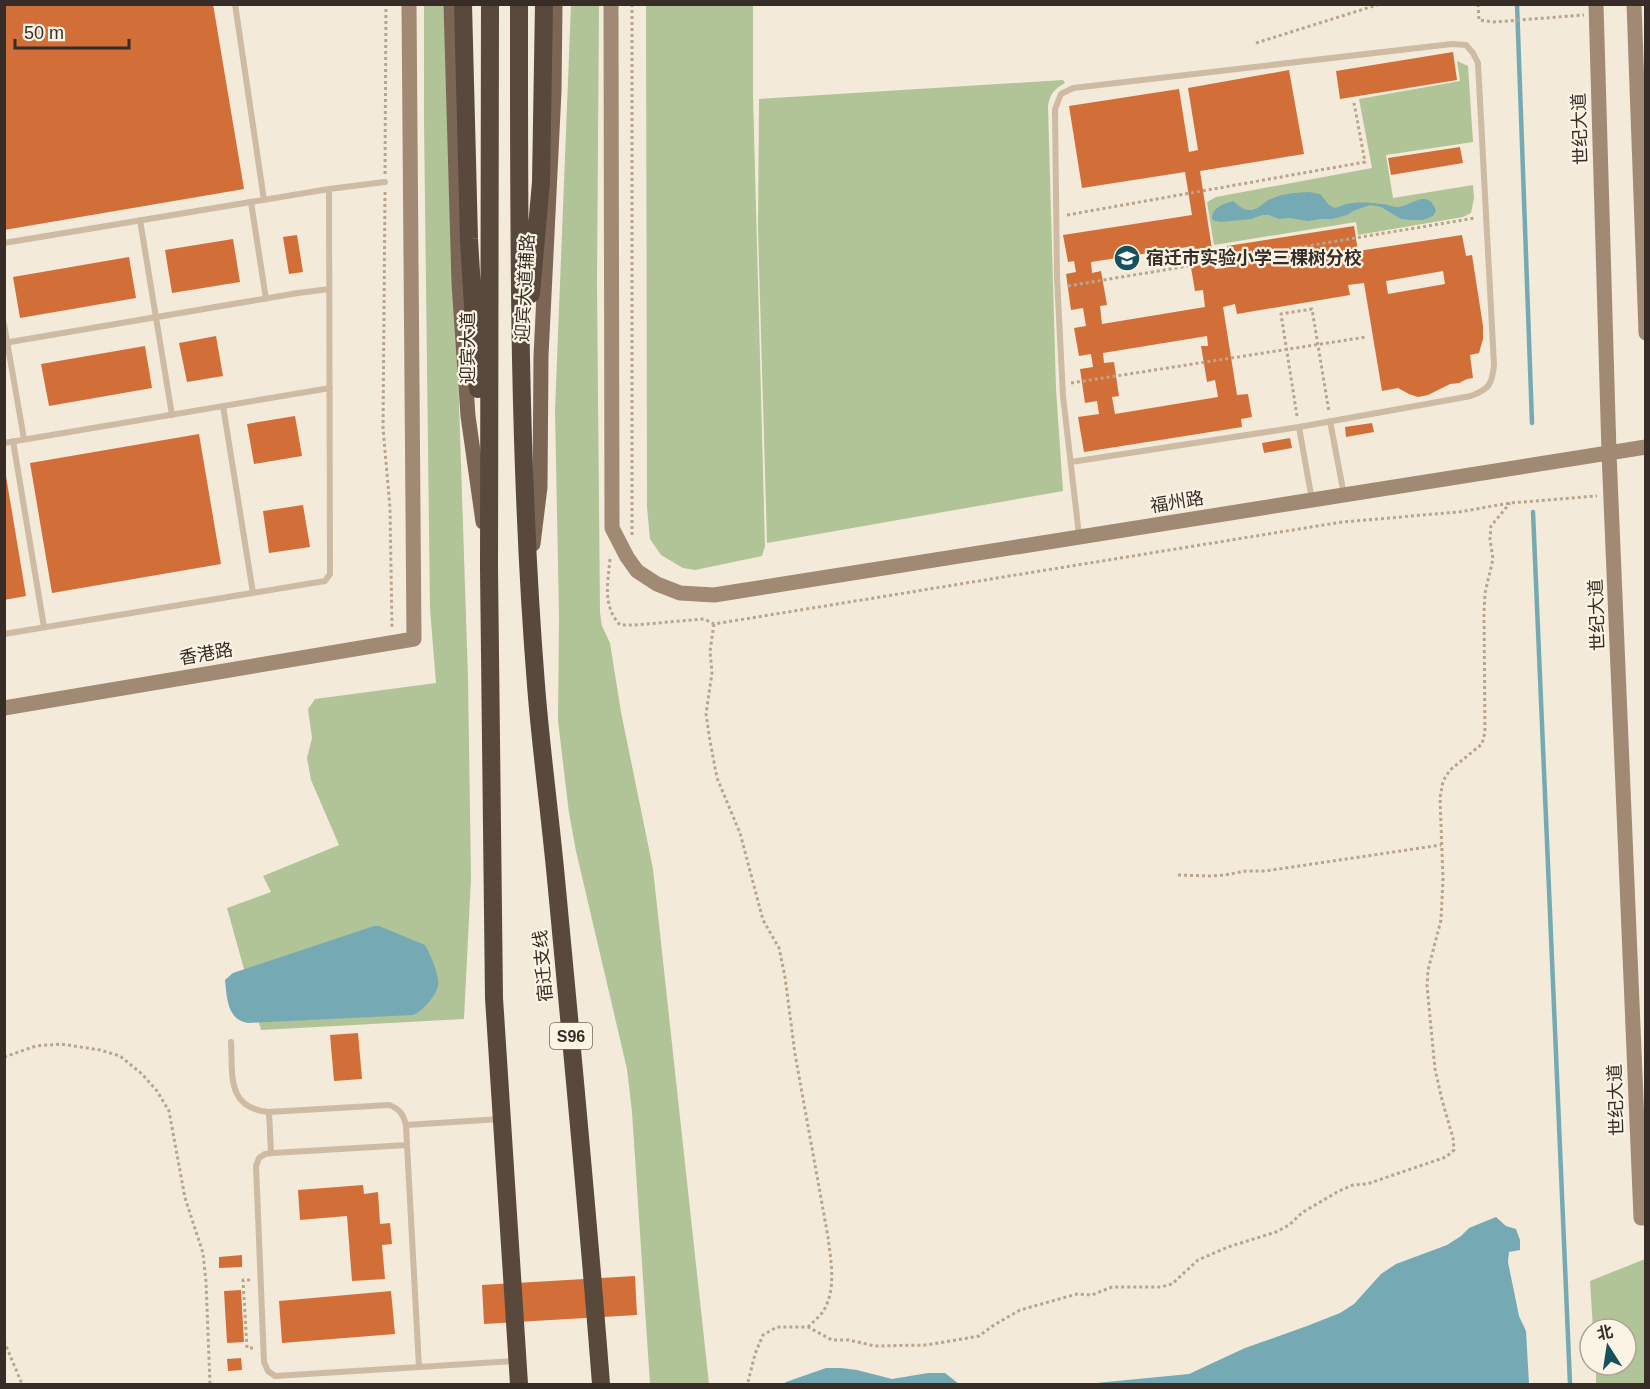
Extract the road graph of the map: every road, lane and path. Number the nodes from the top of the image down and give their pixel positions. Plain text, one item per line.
1 (236, 4) edge
2 (386, 4) edge
3 (409, 4) edge
4 (451, 4) edge
5 (463, 4) edge
6 (490, 4) edge
7 (519, 4) edge
8 (544, 4) edge
9 (555, 4) edge
10 (611, 4) edge
11 (632, 4) edge
12 (1380, 4) edge
13 (1478, 4) edge
14 (1634, 4) edge
15 (1596, 9) edge
16 (1256, 43) dead end
17 (1354, 103) dead end
18 (385, 182) junction
19 (329, 189) junction
20 (264, 200) junction
21 (251, 202) junction
22 (1486, 216) junction
23 (1056, 217) junction
24 (140, 220) junction
25 (1644, 223) edge
26 (4, 243) edge
27 (1058, 288) junction
28 (329, 289) junction
29 (266, 299) junction
30 (155, 317) junction
31 (4, 324) edge
32 (1646, 333) edge
33 (1366, 337) dead end
34 (6, 343) edge
35 (1318, 344) junction
36 (1287, 349) junction
37 (1063, 384) junction
38 (330, 388) junction
39 (522, 391) junction
40 (223, 406) junction
41 (172, 415) junction
42 (1330, 422) junction
43 (1299, 427) junction
44 (24, 439) junction
45 (13, 441) junction
46 (4, 443) edge
47 (1646, 447) edge
48 (1610, 453) junction
49 (1071, 462) junction
50 (1344, 495) junction
51 (1611, 495) junction
52 (1312, 500) junction
53 (1510, 503) junction
54 (1079, 537) junction
55 (632, 540) dead end
56 (610, 559) dead end
57 (489, 568) junction
58 (529, 574) junction
59 (253, 593) junction
60 (714, 624) junction
61 (44, 627) junction
62 (4, 634) edge
63 (392, 642) junction
64 (4, 708) edge
65 (1442, 845) junction
66 (1178, 875) dead end
67 (231, 1042) dead end
68 (4, 1058) edge
69 (269, 1112) junction
70 (501, 1119) junction
71 (406, 1125) junction
72 (407, 1145) junction
73 (271, 1154) junction
74 (1646, 1218) edge
75 (261, 1279) junction
76 (808, 1327) junction
77 (4, 1341) edge
78 (264, 1348) junction
79 (517, 1361) junction
80 (419, 1367) junction
81 (747, 1382) dead end
82 (22, 1384) edge
83 (210, 1384) edge
84 (519, 1384) edge
85 (601, 1384) edge

1 - 20 lane
2 - 18 path
3 - 63 street, 香港路
4 - 57 main road
5 - 57 highway
6 - 57 highway, 迎宾大道
7 - 39 highway
8 - 39 highway
9 - 58 main road, 迎宾大道辅路
10 - 54 street, 福州路
11 - 55 path
12 - 16 path
13 - 15 path
14 - 25 street
15 - 48 street, 世纪大道
17 - 23 path
18 - 19 lane
18 - 63 path
19 - 20 lane
19 - 28 lane
20 - 21 lane
21 - 24 lane
21 - 29 lane
22 - 23 lane
22 - 27 path
22 - 42 lane
23 - 27 lane
24 - 26 lane
24 - 30 lane
25 - 32 street
27 - 37 lane
28 - 29 lane
28 - 38 lane
29 - 30 lane
30 - 34 lane
30 - 41 lane
31 - 34 lane
33 - 35 path
34 - 44 lane
35 - 36 path
35 - 36 path
35 - 42 path
36 - 37 path
36 - 43 path
37 - 49 lane
38 - 40 lane
38 - 59 lane
39 - 58 highway
40 - 41 lane
40 - 59 lane
41 - 44 lane
42 - 43 lane
42 - 50 lane
43 - 49 lane
43 - 52 lane
44 - 45 lane
45 - 46 lane
45 - 61 lane
47 - 48 street, 福州路
48 - 50 street, 福州路
48 - 51 street, 世纪大道
49 - 54 lane
50 - 52 street, 福州路
51 - 53 path
51 - 74 street, 世纪大道
52 - 54 street, 福州路
53 - 60 path
53 - 65 path
56 - 60 path
57 - 70 highway, 迎宾大道
58 - 85 highway, 宿迁支线 / S96
59 - 61 lane
60 - 76 path
61 - 62 lane
63 - 64 street, 香港路
65 - 66 path
65 - 76 path
67 - 69 lane
68 - 83 path
69 - 71 lane
69 - 73 lane
70 - 71 lane
70 - 79 highway
71 - 72 lane
72 - 73 lane
72 - 80 lane
73 - 75 lane
75 - 78 lane
75 - 78 path
76 - 81 path
77 - 82 path
78 - 80 lane
79 - 80 lane
79 - 84 highway

